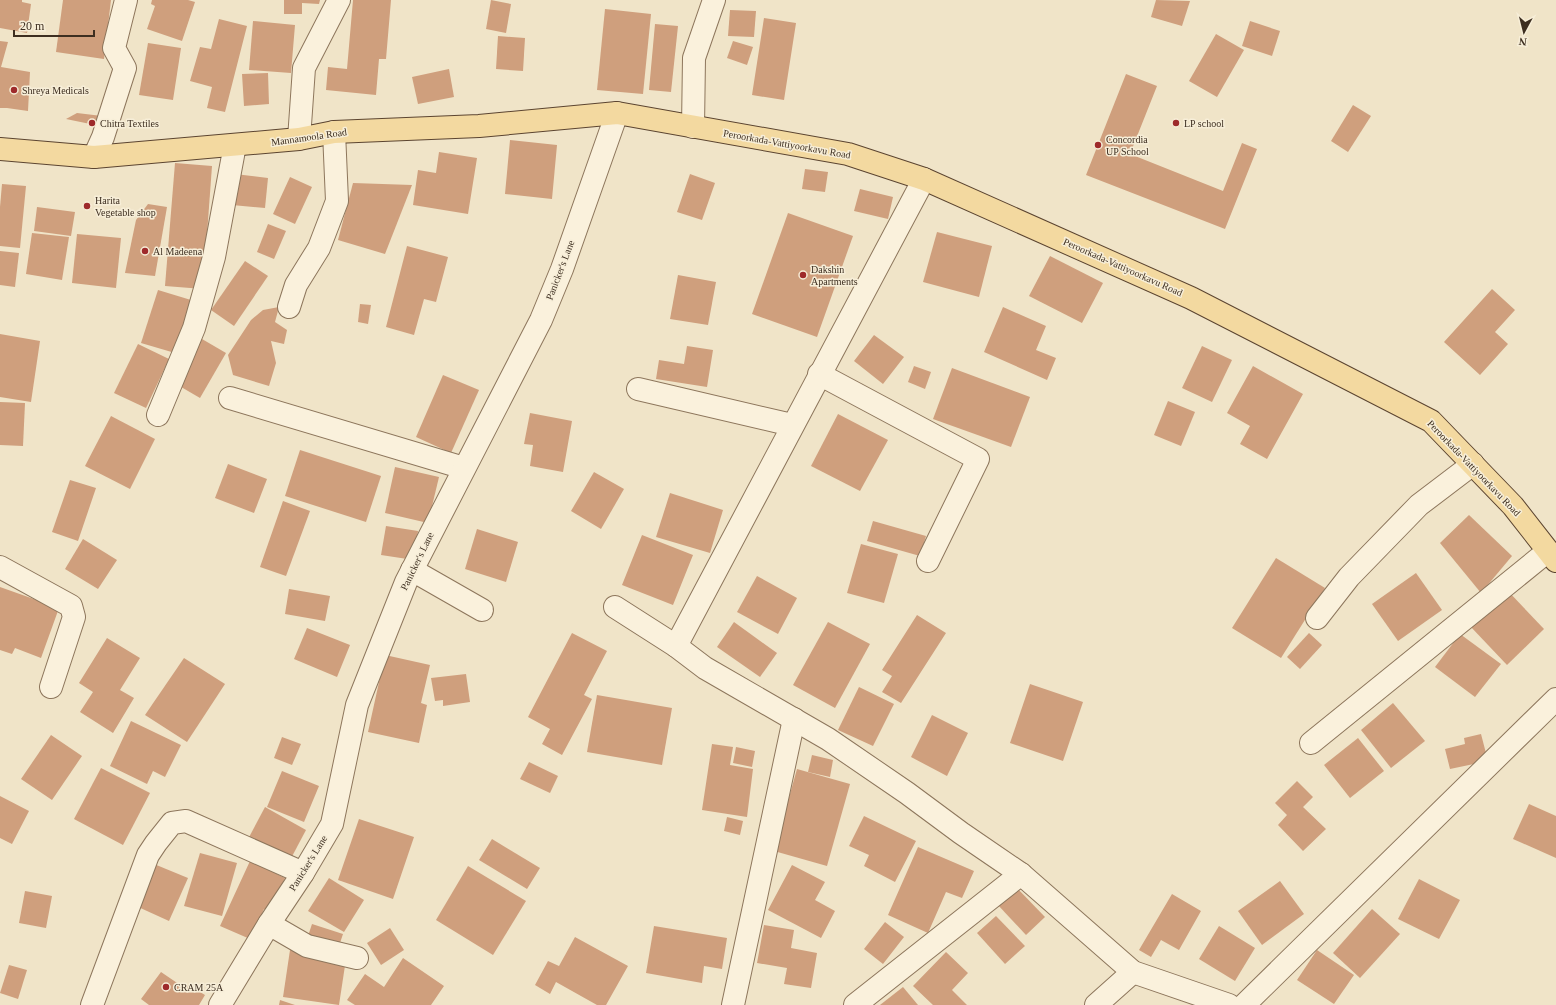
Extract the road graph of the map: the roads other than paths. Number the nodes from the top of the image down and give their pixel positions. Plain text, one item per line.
1 (126, 0) edge
2 (339, 0) edge
3 (714, 0) edge
4 (617, 113) junction
5 (693, 127) junction
6 (334, 132) junction
7 (299, 139) junction
8 (235, 145) junction
9 (0, 149) edge
10 (94, 157) junction
11 (924, 179) junction
12 (289, 307) dead end
13 (819, 374) junction
14 (638, 389) dead end
15 (230, 398) dead end
16 (158, 416) dead end
17 (792, 425) junction
18 (1473, 464) junction
19 (464, 468) junction
20 (1552, 556) edge
21 (928, 561) dead end
22 (0, 567) edge
23 (412, 570) junction
24 (615, 607) dead end
25 (482, 610) dead end
26 (1317, 618) dead end
27 (676, 646) junction
28 (51, 687) dead end
29 (1556, 699) edge
30 (794, 719) junction
31 (1311, 743) dead end
32 (303, 873) junction
33 (1022, 874) junction
34 (269, 924) junction
35 (357, 958) dead end
36 (1133, 972) junction
37 (92, 1005) edge
38 (220, 1005) edge
39 (732, 1005) edge
40 (855, 1005) edge
41 (1096, 1005) edge
42 (1228, 1005) edge
43 (1244, 1005) edge

1 - 10 street
2 - 7 street
3 - 5 street
4 - 5 main road, Peroorkada-Vattiyoorkavu Road
4 - 6 main road, Mannamoola Road
4 - 19 street, Panicker's Lane
5 - 11 main road, Peroorkada-Vattiyoorkavu Road
6 - 7 main road, Mannamoola Road
6 - 12 street
7 - 8 main road, Mannamoola Road
8 - 10 main road, Mannamoola Road
8 - 16 street
9 - 10 main road, Mannamoola Road
11 - 13 street
11 - 18 main road, Peroorkada-Vattiyoorkavu Road
13 - 17 street
13 - 21 street
14 - 17 street
15 - 19 street
17 - 27 street
18 - 20 main road, Peroorkada-Vattiyoorkavu Road
18 - 26 street
19 - 23 street, Panicker's Lane
20 - 31 street
22 - 28 street
23 - 25 street
23 - 32 street, Panicker's Lane
24 - 27 street
27 - 30 street
29 - 43 street
30 - 33 street
30 - 39 street
32 - 34 street, Panicker's Lane
32 - 37 street
33 - 36 street
33 - 40 street
34 - 35 street
34 - 38 street, Panicker's Lane
36 - 41 street
36 - 42 street

